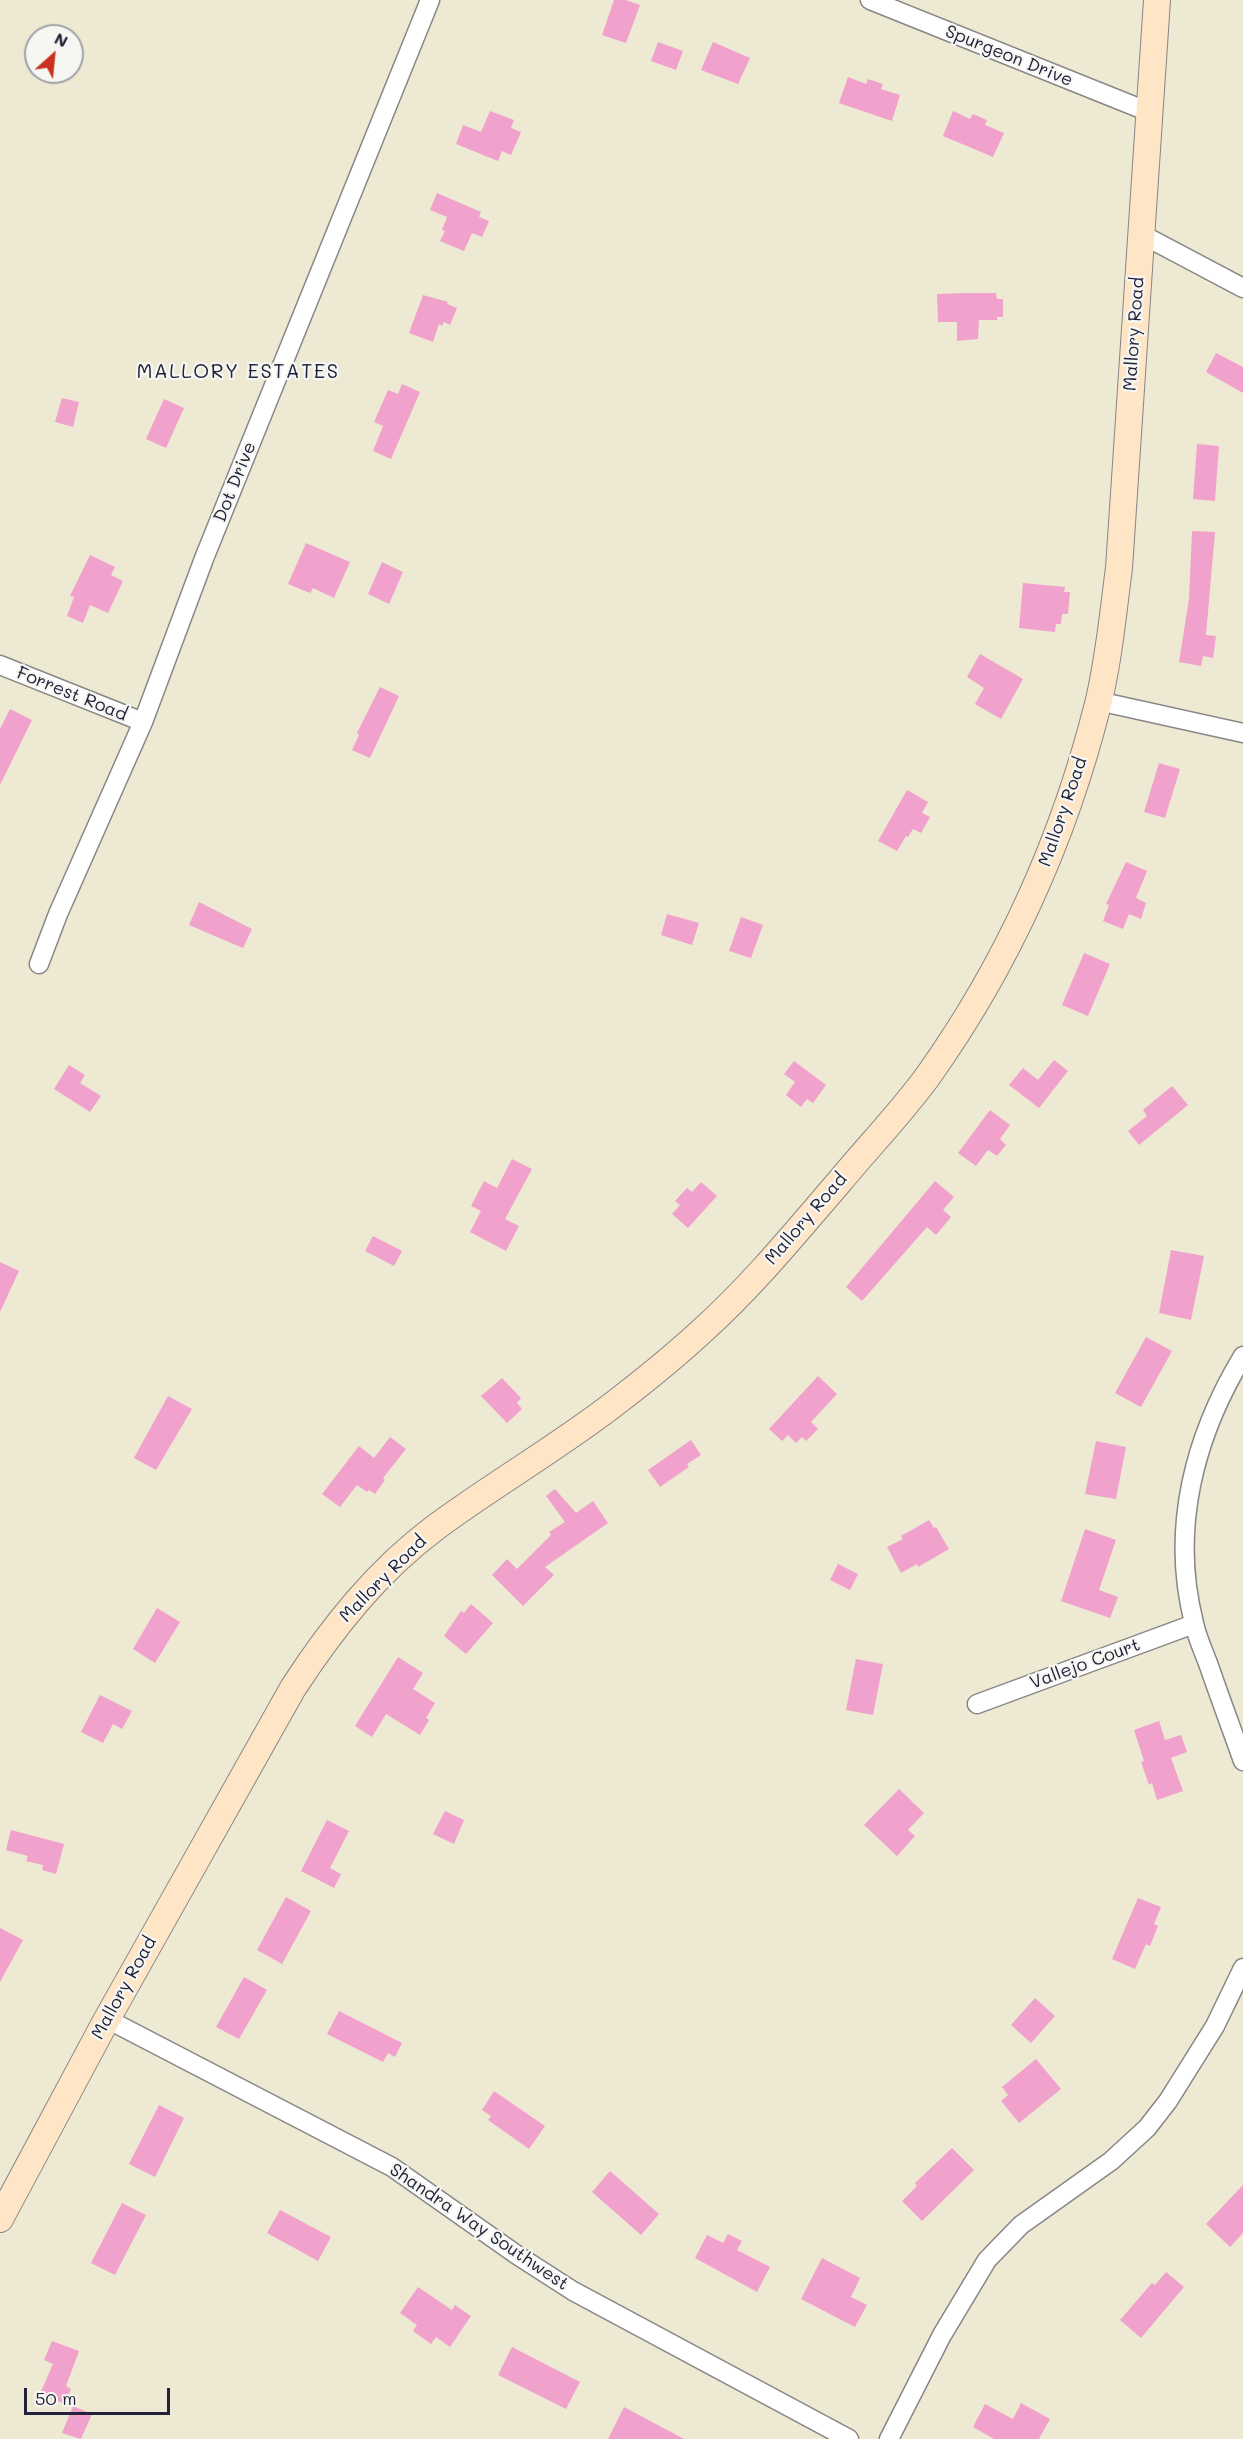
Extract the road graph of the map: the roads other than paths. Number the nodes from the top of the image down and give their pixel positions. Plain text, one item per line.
1 (430, 0) edge
2 (870, 0) edge
3 (1157, 0) edge
4 (1149, 112) junction
5 (1141, 234) junction
6 (1243, 288) edge
7 (0, 665) edge
8 (1098, 701) junction
9 (143, 722) junction
10 (1243, 733) edge
11 (39, 964) dead end
12 (1243, 1356) edge
13 (1194, 1624) junction
14 (977, 1704) dead end
15 (1243, 1761) edge
16 (1243, 1968) edge
17 (106, 2019) junction
18 (0, 2219) edge
19 (849, 2439) edge
20 (890, 2439) edge

1 - 9 street, Dot Drive
2 - 4 street, Spurgeon Drive
3 - 4 street, Mallory Road
4 - 5 street, Mallory Road
5 - 6 street
5 - 8 street, Mallory Road
7 - 9 street, Forrest Road
8 - 10 street
8 - 17 street, Mallory Road
9 - 11 street, Dot Drive
12 - 13 street
13 - 14 street, Vallejo Court
13 - 15 street
16 - 20 street
17 - 18 street, Mallory Road
17 - 19 street, Shandra Way Southwest

